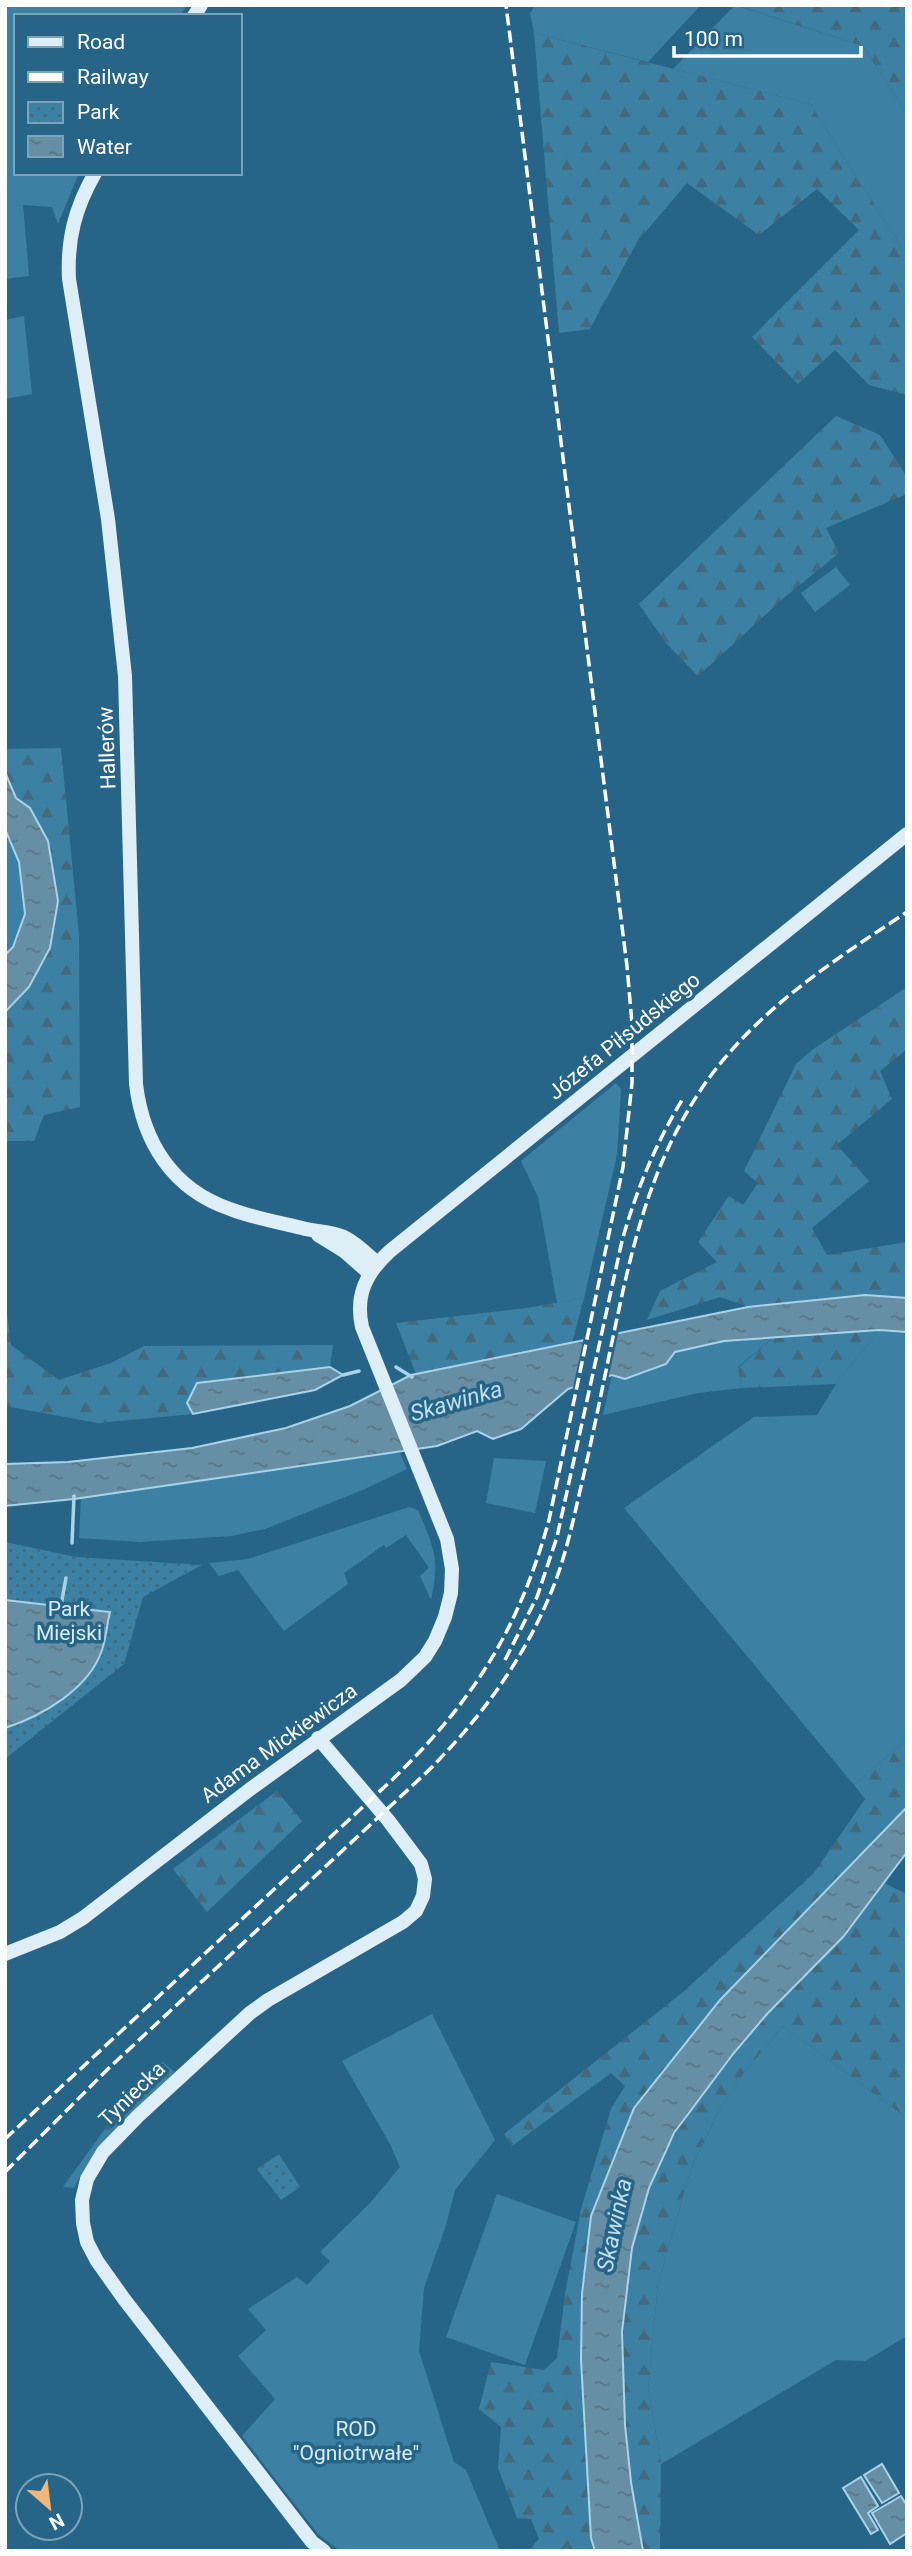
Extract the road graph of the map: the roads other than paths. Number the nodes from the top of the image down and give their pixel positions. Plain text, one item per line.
1 (94, 175) edge
2 (907, 834) edge
3 (373, 1268) junction
4 (318, 1738) junction
5 (5, 1954) edge
6 (324, 2551) edge

1 - 3 street, Hallerów
2 - 3 street, Józefa Piłsudskiego
3 - 4 street, Adama Mickiewicza
4 - 5 street, Adama Mickiewicza
4 - 6 street, Tyniecka

